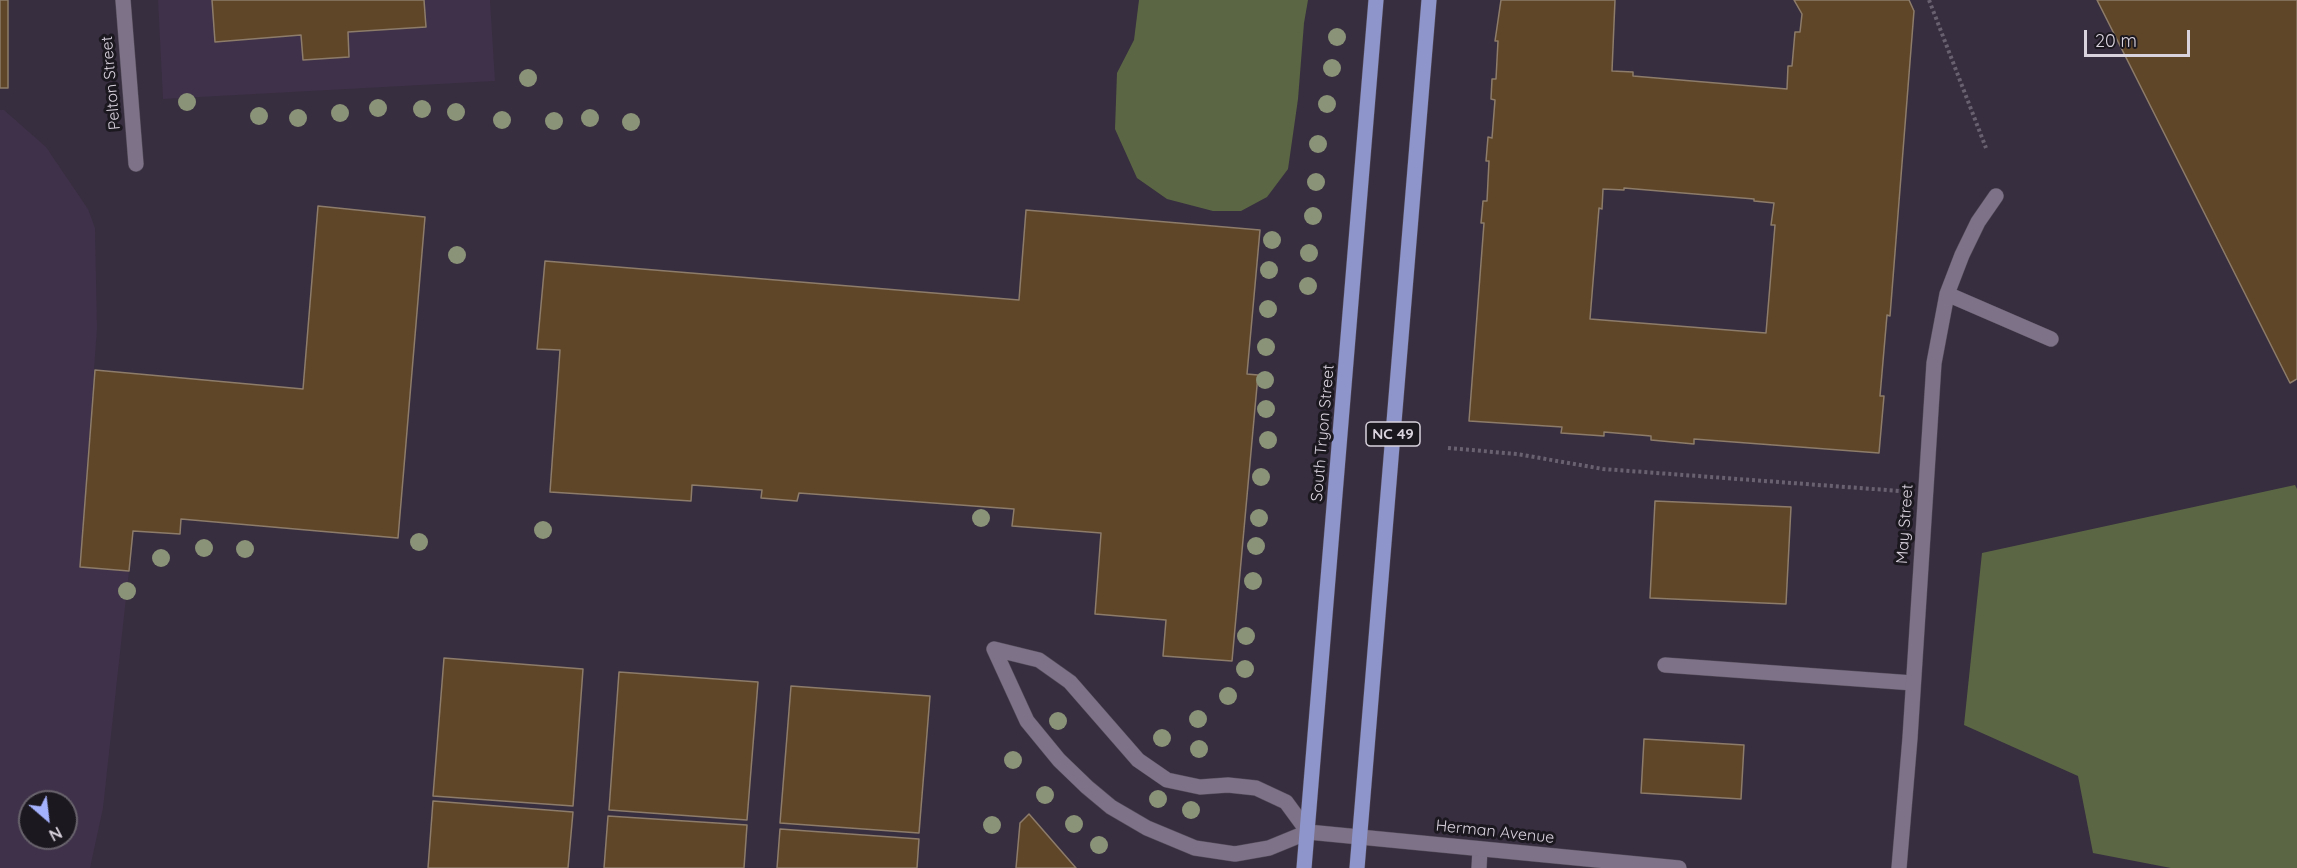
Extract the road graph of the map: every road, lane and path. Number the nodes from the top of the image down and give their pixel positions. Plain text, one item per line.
1 (123, 0) edge
2 (1376, 0) edge
3 (1429, 0) edge
4 (1929, 0) edge
5 (1986, 148) dead end
6 (136, 164) dead end
7 (1996, 196) dead end
8 (1947, 294) junction
9 (2051, 339) dead end
10 (1448, 448) dead end
11 (1926, 493) junction
12 (1665, 665) dead end
13 (1913, 683) junction
14 (1308, 832) junction
15 (1359, 837) junction
16 (1480, 849) junction
17 (1304, 868) edge
18 (1357, 868) edge
19 (1479, 868) edge
20 (1679, 868) edge
21 (1899, 868) edge

1 - 6 street, Pelton Street
2 - 14 main road, South Tryon Street / NC 49
3 - 15 main road, NC 49
4 - 5 path
7 - 8 street, May Street
8 - 9 street
8 - 11 street, May Street
10 - 11 path
11 - 13 street, May Street
12 - 13 street
13 - 21 street, May Street
14 - 14 street
14 - 15 street, Herman Avenue
14 - 17 main road, South Tryon Street / NC 49
15 - 16 street, Herman Avenue
15 - 18 main road, NC 49
16 - 19 street
16 - 20 street, Herman Avenue

